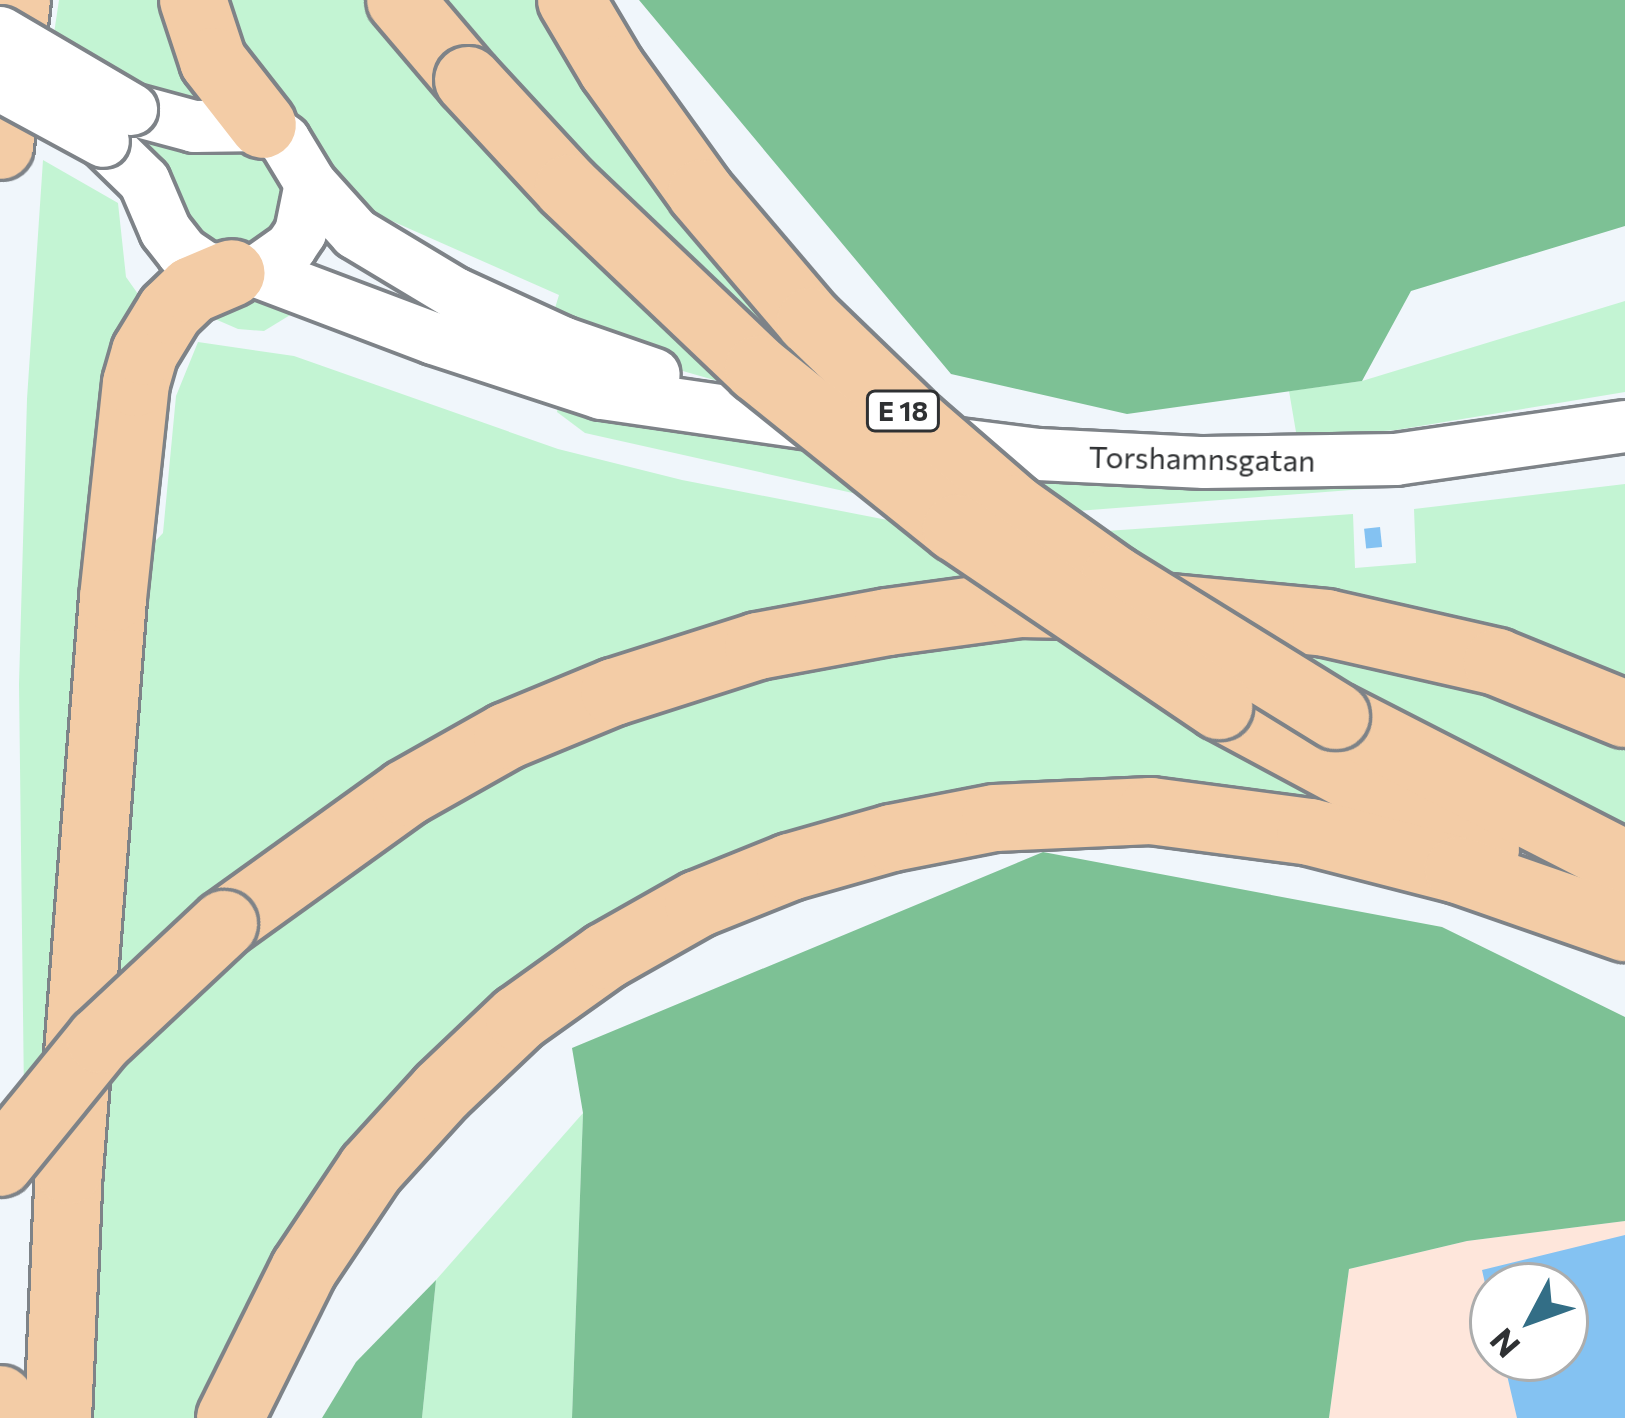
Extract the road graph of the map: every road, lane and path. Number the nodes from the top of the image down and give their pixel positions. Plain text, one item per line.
1 (16, 0) edge
2 (193, 0) edge
3 (400, 0) edge
4 (571, 0) edge
5 (0, 32) edge
6 (0, 85) edge
7 (117, 125) junction
8 (263, 125) junction
9 (0, 146) edge
10 (310, 183) junction
11 (244, 272) junction
12 (780, 417) junction
13 (1625, 426) edge
14 (1625, 714) edge
15 (1625, 864) edge
16 (1625, 913) edge
17 (1625, 928) edge
18 (0, 1163) edge
19 (0, 1399) edge
20 (1, 1418) edge
21 (58, 1418) edge
22 (230, 1418) edge

1 - 9 highway
2 - 8 highway
3 - 16 highway, E 18, bridge
4 - 15 highway, E 18, bridge
5 - 7 street, bridge
6 - 7 street, bridge
7 - 8 street
7 - 11 street, Torshamnsgatan
8 - 10 street, Torshamnsgatan
10 - 11 street
10 - 12 street, Torshamnsgatan
11 - 12 street, Torshamnsgatan
11 - 21 highway
12 - 13 street, Torshamnsgatan
14 - 18 highway, bridge
17 - 22 highway
19 - 20 highway

